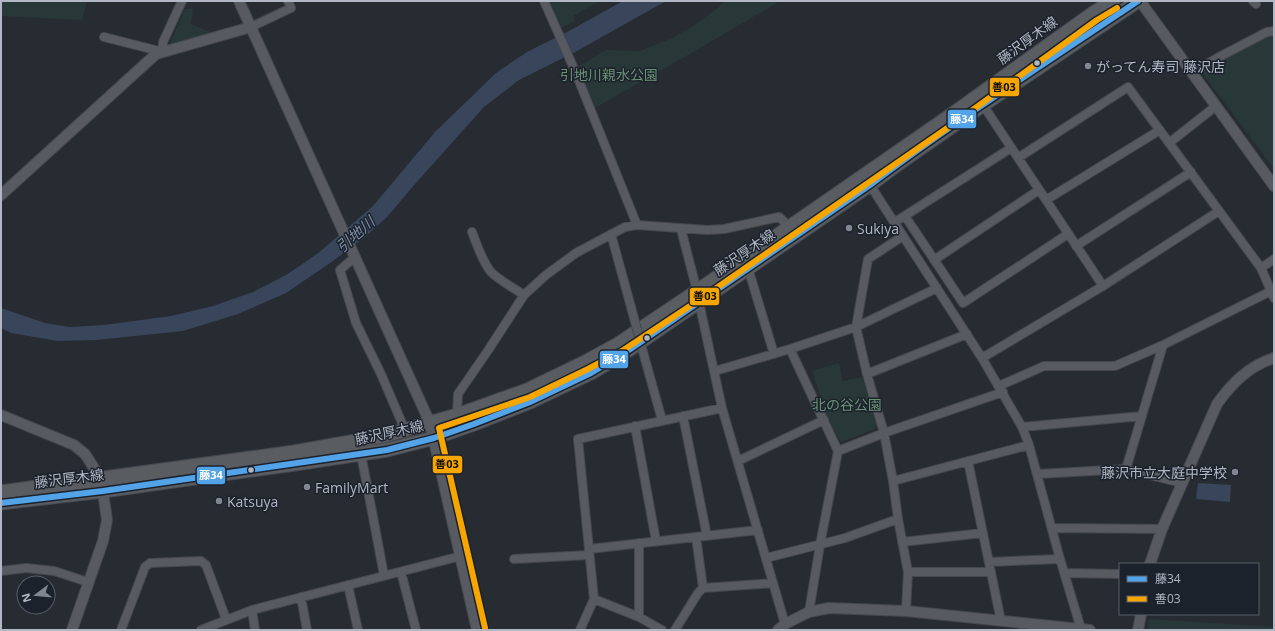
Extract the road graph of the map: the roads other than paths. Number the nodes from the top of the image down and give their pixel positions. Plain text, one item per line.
1 (182, 1) edge
2 (239, 1) edge
3 (288, 1) edge
4 (544, 1) edge
5 (1113, 1) edge
6 (1139, 1) edge
7 (251, 27) junction
8 (1274, 31) edge
9 (104, 37) dead end
10 (163, 52) junction
11 (1192, 73) junction
12 (983, 105) junction
13 (1216, 106) junction
14 (1160, 130) junction
15 (1169, 144) junction
16 (1011, 148) junction
17 (1018, 158) junction
18 (1191, 172) junction
19 (870, 185) junction
20 (1274, 186) edge
21 (1039, 190) junction
22 (1, 195) edge
23 (1046, 200) junction
24 (1219, 211) junction
25 (905, 216) junction
26 (895, 222) junction
27 (637, 225) junction
28 (681, 229) junction
29 (794, 230) junction
30 (472, 232) dead end
31 (610, 234) junction
32 (1068, 234) junction
33 (903, 236) junction
34 (1076, 246) junction
35 (354, 254) junction
36 (934, 260) junction
37 (1274, 260) edge
38 (748, 268) junction
39 (1261, 268) junction
40 (1103, 286) junction
41 (936, 288) junction
42 (524, 295) junction
43 (1273, 295) edge
44 (698, 297) junction
45 (856, 327) junction
46 (966, 334) junction
47 (1163, 345) junction
48 (790, 349) junction
49 (774, 354) junction
50 (982, 358) junction
51 (1274, 358) edge
52 (715, 371) junction
53 (868, 374) junction
54 (1001, 389) junction
55 (722, 408) junction
56 (1, 415) edge
57 (457, 415) junction
58 (683, 416) junction
59 (1142, 416) junction
60 (662, 420) junction
61 (824, 420) junction
62 (430, 423) junction
63 (635, 426) junction
64 (1022, 427) junction
65 (405, 430) junction
66 (884, 433) junction
67 (434, 438) junction
68 (1029, 445) junction
69 (838, 450) junction
70 (360, 454) junction
71 (738, 461) junction
72 (968, 461) junction
73 (1126, 469) junction
74 (1038, 474) junction
75 (893, 481) junction
76 (1182, 483) junction
77 (102, 485) junction
78 (1, 492) edge
79 (1, 503) edge
80 (898, 519) junction
81 (1052, 528) junction
82 (1162, 529) junction
83 (758, 530) junction
84 (983, 533) junction
85 (707, 536) junction
86 (696, 537) junction
87 (656, 542) junction
88 (902, 542) junction
89 (639, 543) junction
90 (820, 545) junction
91 (589, 552) junction
92 (460, 556) junction
93 (766, 558) junction
94 (1060, 558) junction
95 (514, 559) dead end
96 (989, 562) junction
97 (1150, 563) edge
98 (1, 571) edge
99 (401, 572) junction
100 (908, 572) junction
101 (991, 572) junction
102 (1064, 573) junction
103 (1119, 574) edge
104 (384, 575) junction
105 (88, 582) junction
106 (773, 583) junction
107 (348, 585) junction
108 (704, 588) junction
109 (301, 597) junction
110 (594, 599) junction
111 (252, 610) junction
112 (906, 611) junction
113 (809, 612) junction
114 (1141, 615) edge
115 (639, 618) junction
116 (226, 620) junction
117 (1002, 621) junction
118 (782, 627) edge
119 (204, 629) edge
120 (72, 630) edge
121 (121, 630) edge
122 (255, 630) edge
123 (307, 630) edge
124 (358, 630) edge
125 (416, 630) edge
126 (477, 630) edge
127 (580, 630) edge
128 (662, 630) edge
129 (675, 630) edge
130 (1086, 630) edge
131 (1138, 630) edge

1 - 10 street
2 - 7 street
3 - 7 street
4 - 27 street
5 - 29 main road, 藤沢厚木線
6 - 11 street
6 - 12 main road, 藤沢厚木線
7 - 10 street
7 - 35 street
8 - 11 street
9 - 10 street
10 - 22 street
11 - 13 street
12 - 16 street
12 - 19 main road, 藤沢厚木線
13 - 15 street
13 - 20 street
14 - 15 street
14 - 17 street
14 - 23 street
15 - 18 street
16 - 17 street
16 - 25 street
17 - 21 street
18 - 24 street
18 - 34 street
19 - 26 street
19 - 29 main road, 藤沢厚木線
21 - 23 street
21 - 36 street
23 - 32 street
24 - 39 street
24 - 40 street
25 - 26 street
25 - 36 street
26 - 33 street
27 - 28 street
27 - 31 street
28 - 29 street
28 - 44 street
29 - 38 main road, 藤沢厚木線
29 - 44 main road, 藤沢厚木線
30 - 42 street
31 - 42 street
31 - 60 street, bridge
32 - 34 street
32 - 36 street
33 - 41 street
33 - 45 street
34 - 40 street
35 - 62 street
35 - 65 street
37 - 39 street
38 - 44 main road, 藤沢厚木線
38 - 49 street
39 - 43 street
40 - 50 street
41 - 45 street
41 - 46 street
42 - 57 street
43 - 47 street
44 - 52 street
44 - 57 main road, 藤沢厚木線
44 - 67 main road, 藤沢厚木線
45 - 48 street
45 - 53 street
46 - 50 street
46 - 53 street
47 - 54 street
47 - 59 street
48 - 49 street
48 - 61 street
49 - 52 street
50 - 54 street
51 - 76 street
52 - 55 street
53 - 66 street
54 - 64 street
54 - 66 street
55 - 58 street
55 - 71 street
56 - 77 street
57 - 62 main road, 藤沢厚木線
58 - 60 street
58 - 85 street
59 - 64 street
59 - 73 street
60 - 63 street
61 - 69 street
61 - 71 street
62 - 65 main road, 藤沢厚木線
62 - 67 street
63 - 87 street
63 - 91 street
64 - 68 street
65 - 77 main road, 藤沢厚木線
66 - 69 street
66 - 75 street
67 - 70 main road, 藤沢厚木線
67 - 92 street
68 - 72 street
68 - 74 street
69 - 90 street
70 - 77 main road, 藤沢厚木線
70 - 104 street
71 - 83 street
72 - 75 street
72 - 84 street
73 - 74 street
73 - 76 street
74 - 81 street
75 - 80 street
76 - 82 street
77 - 78 main road, 藤沢厚木線
77 - 79 main road, 藤沢厚木線
77 - 105 street
80 - 88 street
80 - 90 street
81 - 82 street
81 - 94 street
82 - 97 street
83 - 85 street
83 - 93 street
84 - 88 street
84 - 96 street
85 - 86 street
86 - 87 street
86 - 108 street
87 - 89 street
88 - 100 street
89 - 91 street
89 - 115 street
90 - 93 street
90 - 113 street
91 - 95 street
91 - 110 street
92 - 99 street
92 - 126 street
93 - 106 street
94 - 96 street
94 - 102 street
96 - 101 street
98 - 105 street
99 - 104 street
99 - 125 street
100 - 101 street
100 - 112 street
101 - 117 street
102 - 103 street
102 - 130 street
104 - 107 street
105 - 120 street
106 - 108 street
106 - 118 street
107 - 109 street
107 - 124 street
108 - 129 street
109 - 111 street
109 - 123 street
110 - 115 street
110 - 127 street
111 - 116 street
111 - 122 street
112 - 113 street
112 - 117 street
113 - 118 street
114 - 131 street
115 - 128 street
116 - 119 street
116 - 121 street
117 - 130 street

